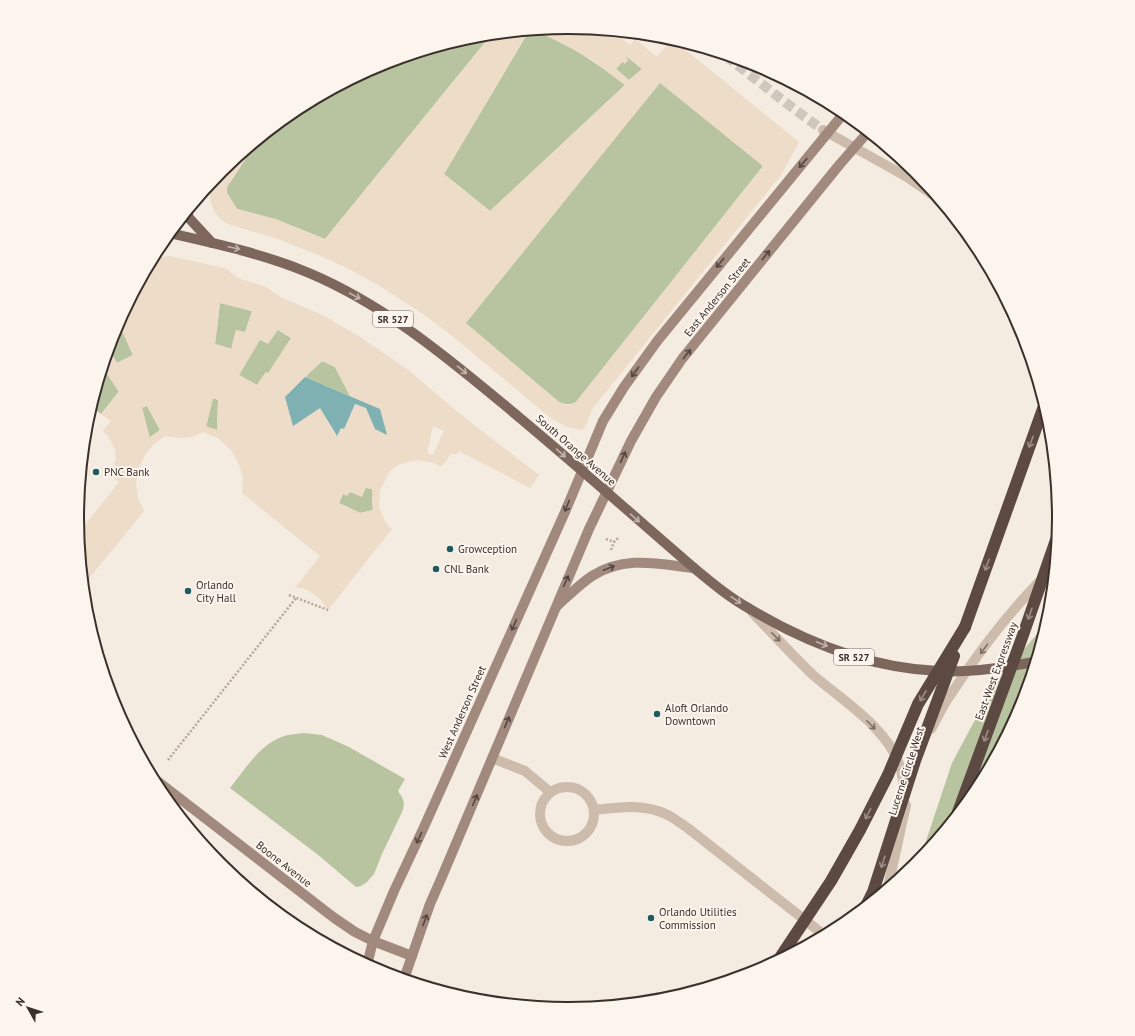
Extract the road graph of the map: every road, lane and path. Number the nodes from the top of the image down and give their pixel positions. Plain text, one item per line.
1 (839, 118) edge
2 (825, 131) junction
3 (864, 136) edge
4 (854, 148) junction
5 (919, 186) edge
6 (189, 217) edge
7 (176, 235) edge
8 (212, 243) junction
9 (1040, 416) edge
10 (582, 470) junction
11 (606, 492) junction
12 (619, 537) dead end
13 (606, 539) dead end
14 (614, 542) junction
15 (610, 556) dead end
16 (1049, 560) edge
17 (694, 568) junction
18 (1048, 573) edge
19 (289, 595) dead end
20 (296, 598) junction
21 (556, 607) junction
22 (749, 609) junction
23 (328, 610) dead end
24 (965, 627) junction
25 (1029, 663) edge
26 (968, 670) junction
27 (492, 758) junction
28 (168, 760) dead end
29 (165, 787) edge
30 (550, 792) junction
31 (964, 795) edge
32 (907, 802) junction
33 (594, 810) junction
34 (890, 879) edge
35 (872, 894) edge
36 (819, 931) edge
37 (373, 941) junction
38 (786, 950) edge
39 (412, 956) junction
40 (369, 959) edge
41 (406, 974) edge

1 - 2 main road, East Anderson Street
2 - 4 street
2 -> 10 main road, East Anderson Street
3 - 4 main road, East Anderson Street
4 - 5 street
11 -> 4 main road, East Anderson Street
6 - 8 main road
7 - 8 main road, South Orange Avenue / SR 527
8 -> 10 main road, South Orange Avenue / SR 527
9 -> 24 highway
10 - 11 main road, South Orange Avenue / SR 527
10 -> 37 main road, West Anderson Street
11 -> 17 main road, South Orange Avenue / SR 527
21 -> 11 main road
12 - 14 path
13 - 14 path
14 - 15 path
16 -> 31 highway, East-West Expressway, bridge
21 -> 17 main road
17 -> 22 main road, South Orange Avenue / SR 527
18 -> 26 street
19 - 20 path
20 - 23 path
20 - 28 path
27 -> 21 main road
22 -> 26 main road, South Orange Avenue / SR 527
22 -> 32 street
24 -> 35 highway, bridge
24 -> 38 highway, bridge
25 - 26 main road, South Orange Avenue / SR 527
26 - 32 street, Lucerne Circle West
27 - 30 street
39 -> 27 main road
29 - 37 main road, Boone Avenue
30 - 33 street
30 - 33 street
32 - 34 street, Lucerne Circle West
33 - 36 street
37 - 39 main road, Boone Avenue
37 - 40 main road, West Anderson Street
39 - 41 main road

